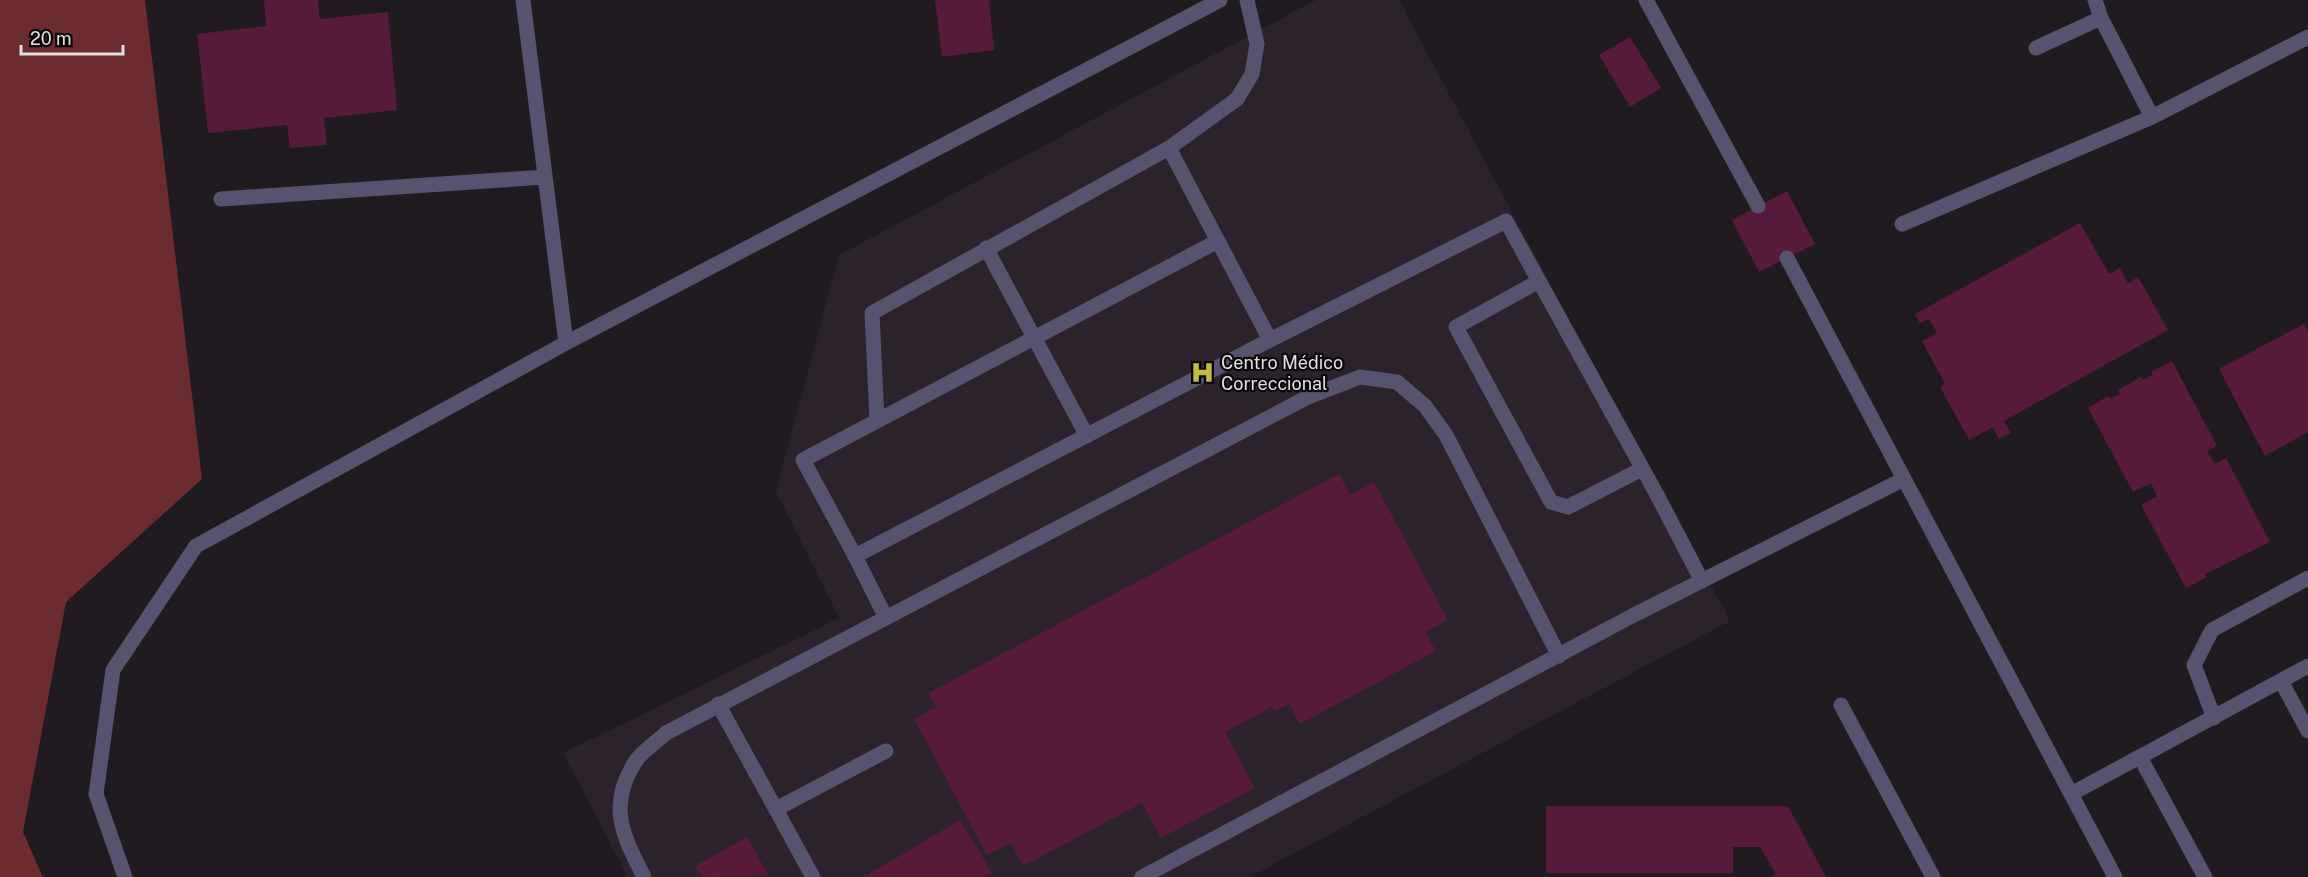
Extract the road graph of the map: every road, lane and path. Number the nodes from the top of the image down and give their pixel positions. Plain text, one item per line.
1 (523, 0) edge
2 (1220, 0) edge
3 (1247, 0) edge
4 (1646, 0) edge
5 (2095, 0) edge
6 (2100, 18) junction
7 (2308, 37) edge
8 (2036, 48) dead end
9 (2152, 117) junction
10 (1169, 148) junction
11 (545, 177) junction
12 (221, 199) dead end
13 (1758, 206) dead end
14 (1902, 224) dead end
15 (1218, 241) junction
16 (986, 248) junction
17 (1787, 258) dead end
18 (1539, 281) junction
19 (1033, 338) junction
20 (1270, 340) junction
21 (566, 344) junction
22 (877, 421) junction
23 (1087, 436) junction
24 (1642, 469) junction
25 (1904, 479) junction
26 (855, 556) junction
27 (2308, 578) edge
28 (1702, 581) junction
29 (886, 618) junction
30 (1559, 656) junction
31 (2308, 666) edge
32 (2281, 681) junction
33 (718, 704) junction
34 (1841, 705) dead end
35 (2214, 718) junction
36 (2308, 731) edge
37 (886, 751) dead end
38 (2140, 757) junction
39 (2071, 794) junction
40 (776, 809) junction
41 (125, 877) edge
42 (644, 877) edge
43 (813, 877) edge
44 (1142, 877) edge
45 (1933, 877) edge
46 (2115, 877) edge
47 (2205, 877) edge

1 - 11 lane
2 - 21 lane
3 - 10 lane
4 - 13 lane
5 - 6 lane
6 - 8 lane
6 - 9 lane
7 - 9 lane
9 - 14 lane
10 - 15 lane
10 - 16 lane
11 - 12 lane
11 - 21 lane
15 - 19 lane
15 - 20 lane
16 - 19 lane
16 - 22 lane
17 - 25 lane
18 - 20 lane
18 - 24 lane
18 - 24 lane
19 - 22 lane
19 - 23 lane
20 - 23 lane
21 - 41 lane
22 - 26 lane
23 - 26 lane
24 - 28 lane
25 - 28 lane
25 - 39 lane
26 - 29 lane
27 - 35 lane
28 - 30 lane
29 - 30 lane
29 - 33 lane
30 - 44 lane
31 - 32 lane
32 - 35 lane
32 - 36 lane
33 - 40 lane
33 - 42 lane
34 - 45 lane
35 - 38 lane
37 - 40 lane
38 - 39 lane
38 - 47 lane
39 - 46 lane
40 - 43 lane

